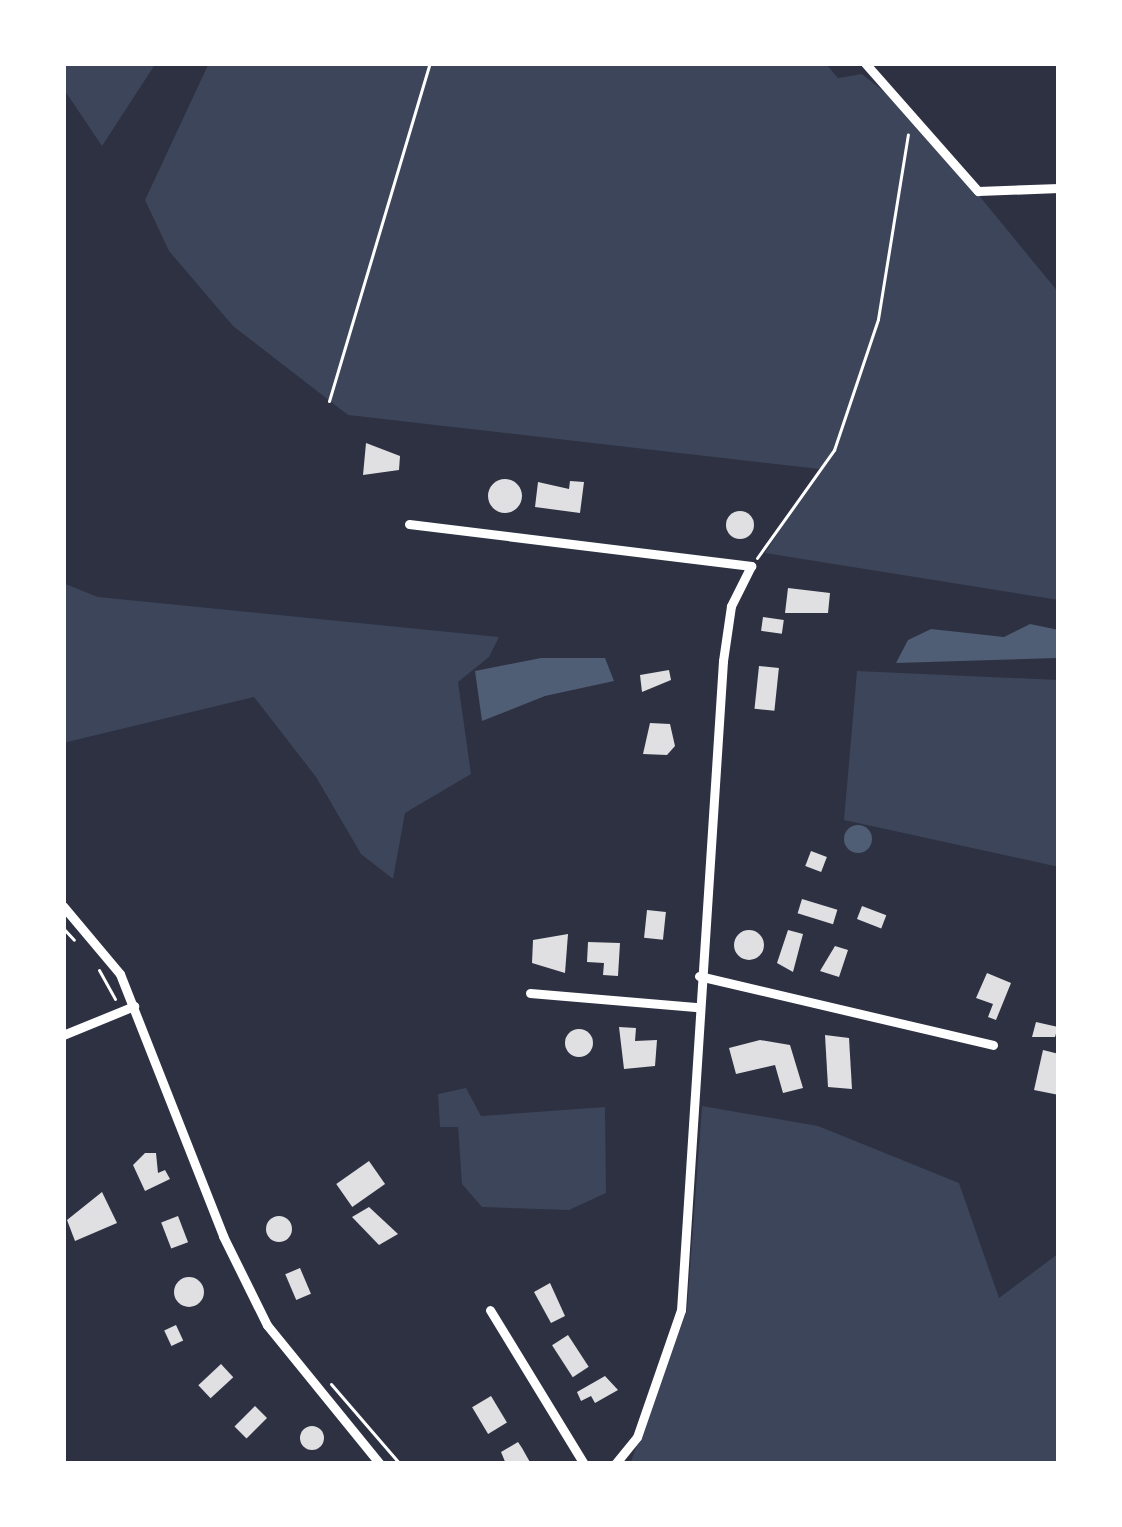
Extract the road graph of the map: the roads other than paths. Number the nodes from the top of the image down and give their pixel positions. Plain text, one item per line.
1 (866, 63) edge
2 (1059, 188) edge
3 (409, 524) dead end
4 (63, 906) edge
5 (699, 976) junction
6 (530, 993) dead end
7 (134, 1006) junction
8 (698, 1007) junction
9 (63, 1035) edge
10 (993, 1045) dead end
11 (490, 1310) dead end
12 (380, 1464) edge
13 (584, 1464) edge
14 (615, 1464) edge

1 - 2 street
3 - 5 street
4 - 7 street
5 - 8 street
5 - 10 street
6 - 8 street
7 - 9 street
7 - 12 street
8 - 14 street
11 - 13 street

